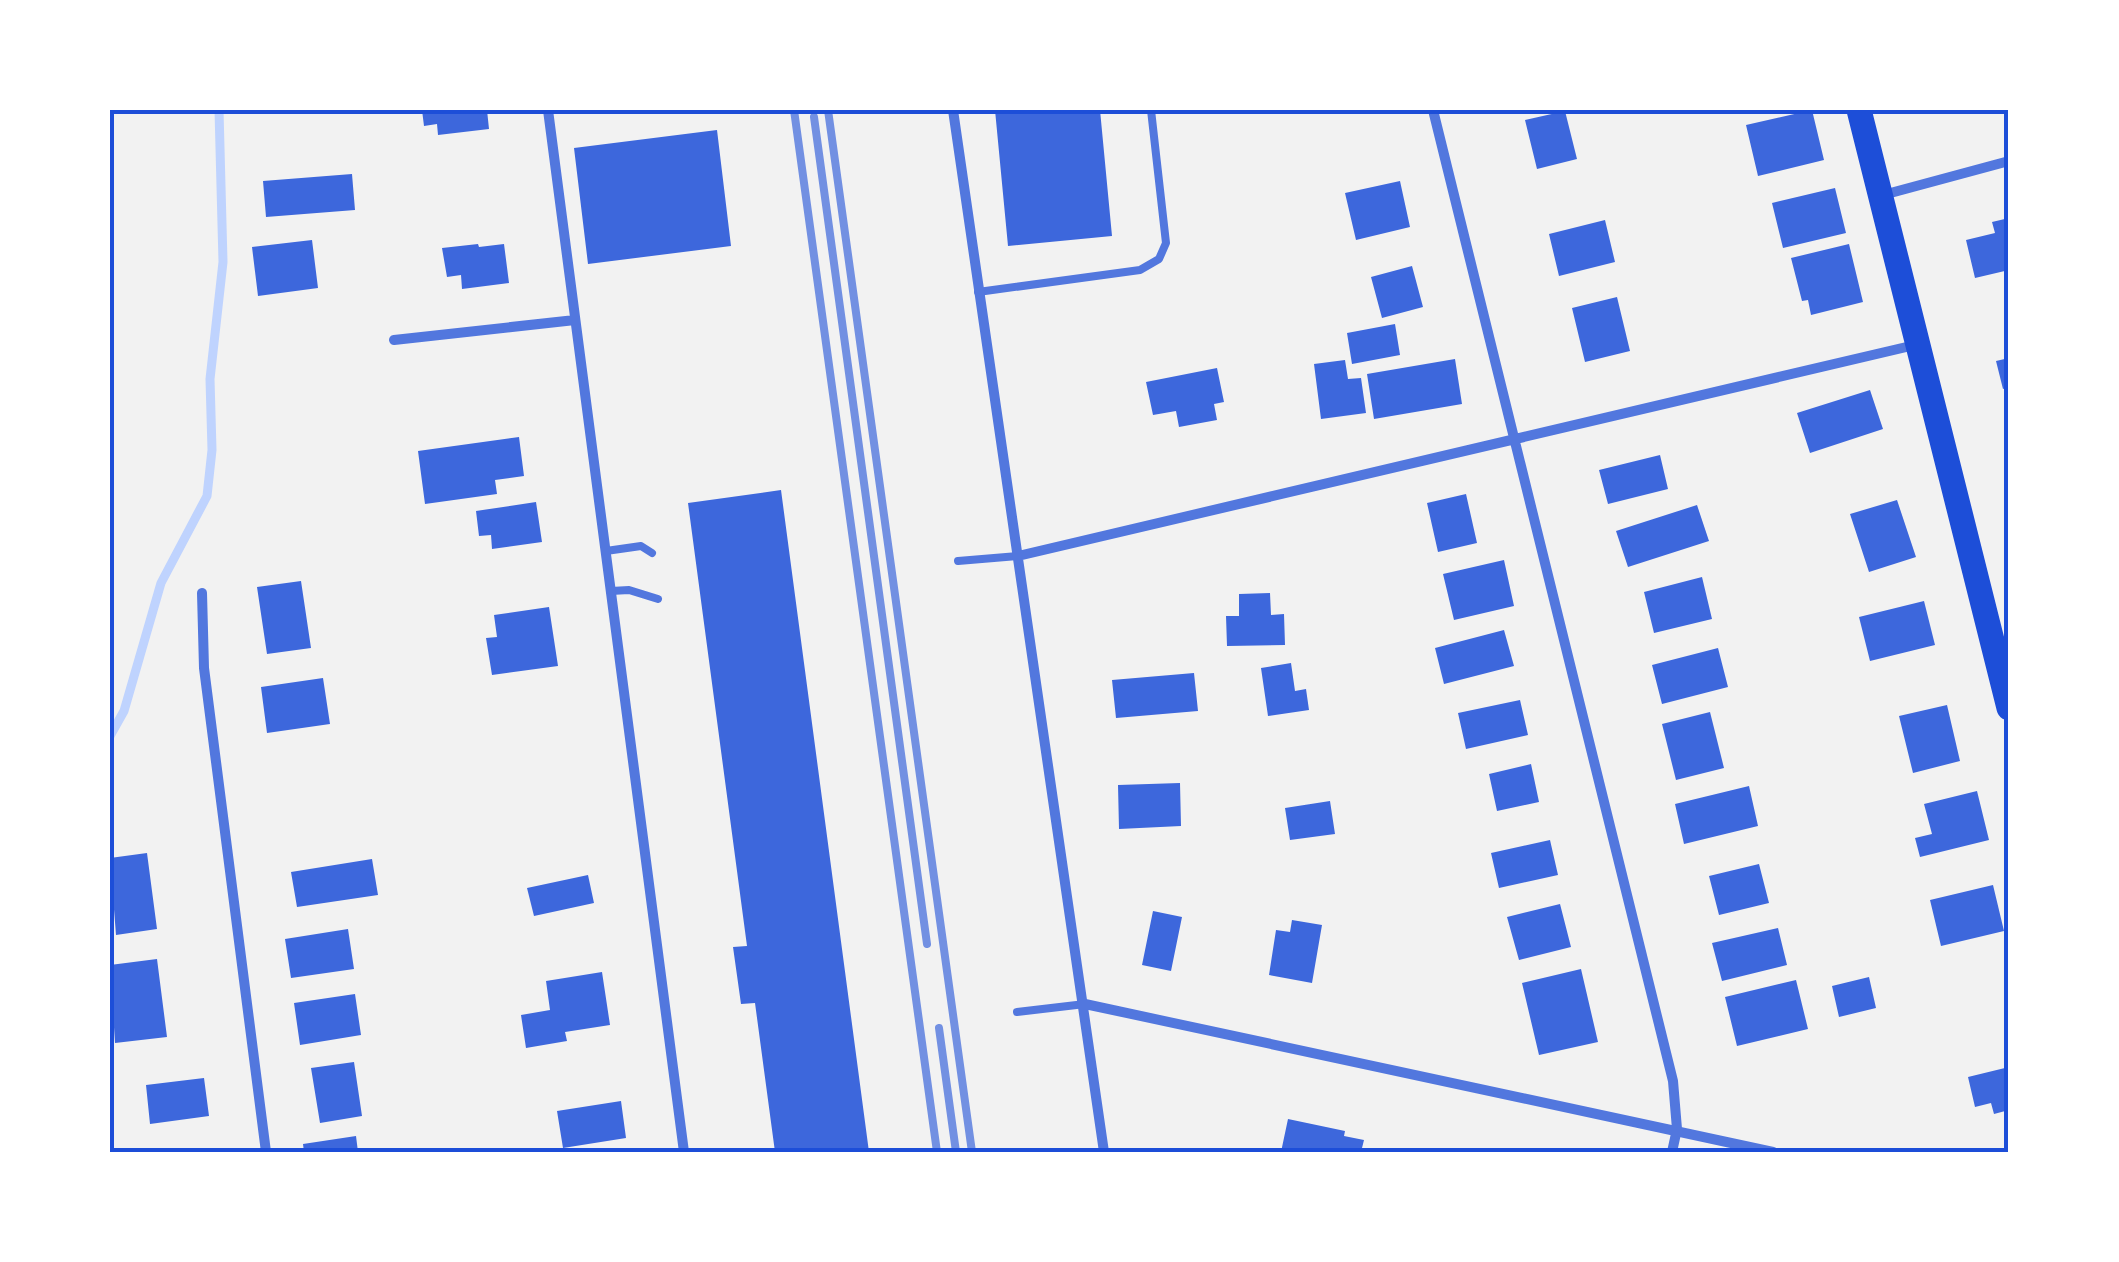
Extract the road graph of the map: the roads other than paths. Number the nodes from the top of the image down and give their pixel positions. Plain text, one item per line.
1 (548, 110) edge
2 (952, 110) edge
3 (1152, 110) edge
4 (1433, 110) edge
5 (1859, 110) edge
6 (2009, 161) edge
7 (1877, 196) junction
8 (978, 292) junction
9 (575, 320) junction
10 (394, 340) dead end
11 (1916, 345) junction
12 (1515, 436) junction
13 (606, 551) junction
14 (652, 553) dead end
15 (1018, 556) junction
16 (958, 562) dead end
17 (610, 592) junction
18 (202, 593) dead end
19 (658, 598) dead end
20 (2000, 641) edge
21 (2009, 708) edge
22 (1085, 1004) junction
23 (1017, 1012) dead end
24 (1677, 1128) junction
25 (266, 1152) edge
26 (684, 1152) edge
27 (1104, 1152) edge
28 (1672, 1152) edge
29 (1773, 1152) edge

1 - 9 street
2 - 8 street
3 - 8 lane
4 - 12 street
5 - 7 main road
6 - 7 street
7 - 11 main road
8 - 15 street
9 - 10 street
9 - 13 street
11 - 12 street
11 - 20 main road
12 - 15 street
12 - 24 street
13 - 14 lane
13 - 17 street
15 - 16 lane
15 - 22 street
17 - 19 lane
17 - 26 street
18 - 25 street
20 - 21 main road
22 - 23 lane
22 - 24 street
22 - 27 street
24 - 28 street
24 - 29 street

